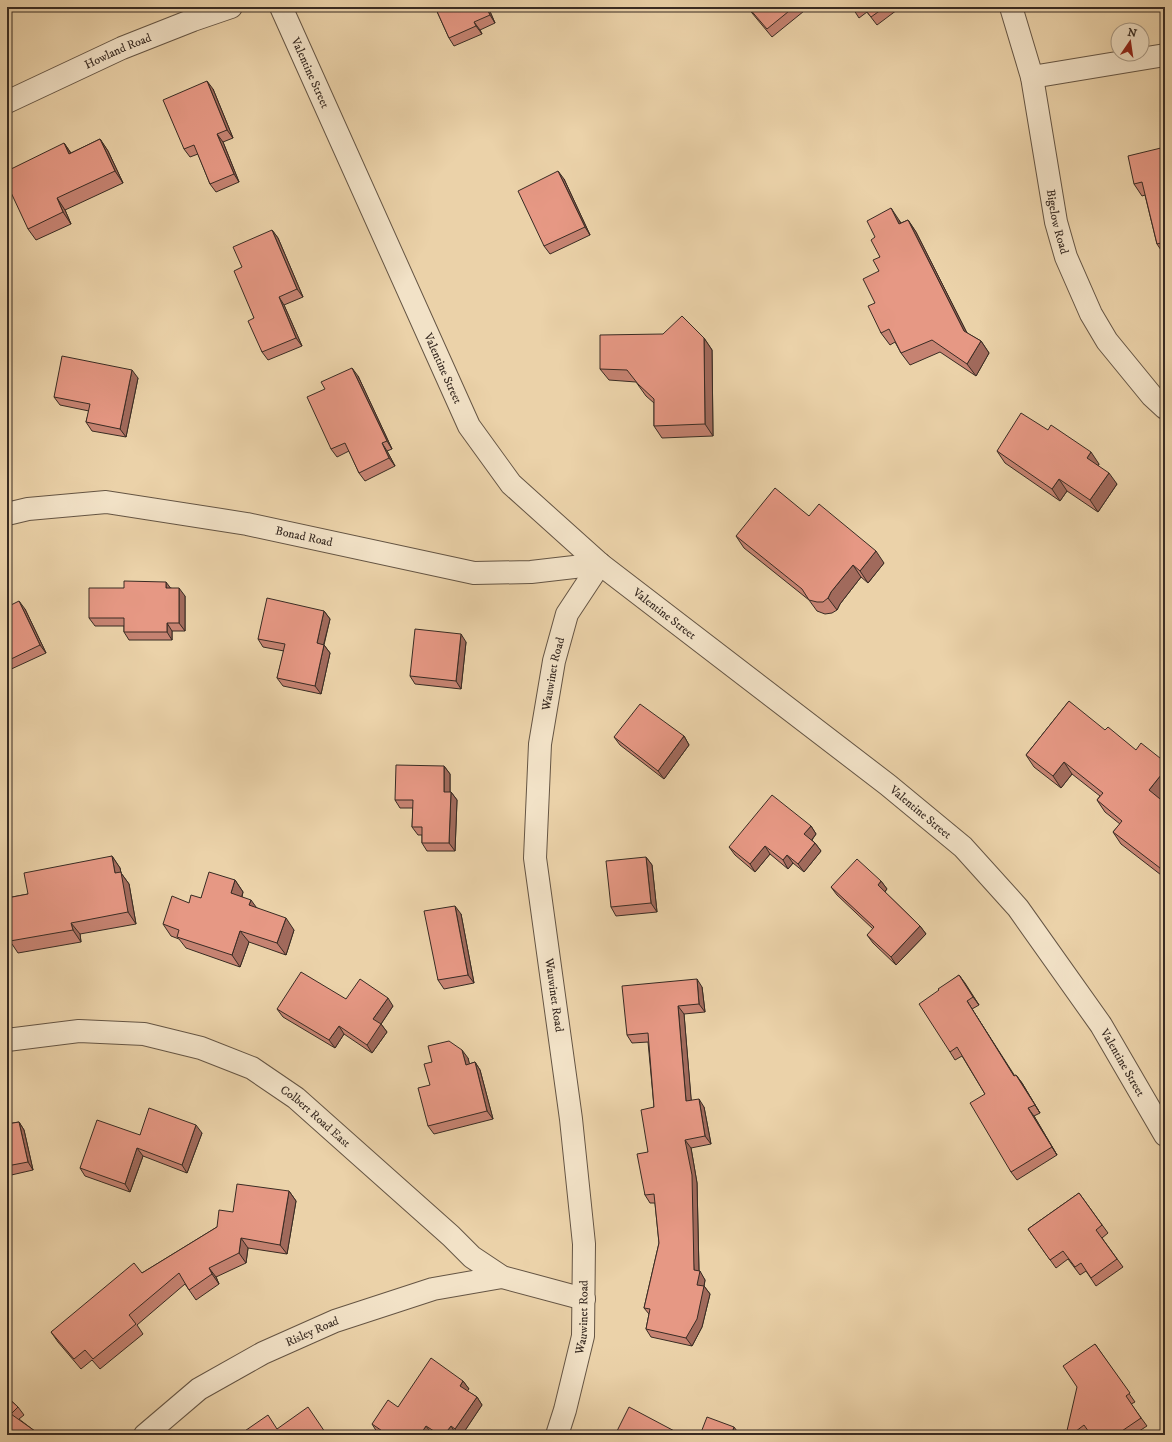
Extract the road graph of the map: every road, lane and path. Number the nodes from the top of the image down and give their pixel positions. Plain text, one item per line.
1 (231, 7) edge
2 (281, 7) edge
3 (1010, 7) edge
4 (1165, 55) edge
5 (1032, 77) junction
6 (7, 102) edge
7 (1165, 408) edge
8 (7, 514) edge
9 (600, 564) junction
10 (7, 1040) edge
11 (1165, 1135) edge
12 (502, 1277) junction
13 (584, 1299) junction
14 (145, 1435) edge
15 (557, 1435) edge

1 - 6 street, Howland Road
2 - 9 street, Valentine Street
3 - 5 street, Bigelow Road
4 - 5 street
5 - 7 street, Bigelow Road
8 - 9 street, Bonad Road
9 - 11 street, Valentine Street
9 - 13 street, Wauwinet Road
10 - 12 street, Colbert Road East
12 - 13 street, Colbert Road East
12 - 14 street, Risley Road
13 - 15 street, Wauwinet Road

